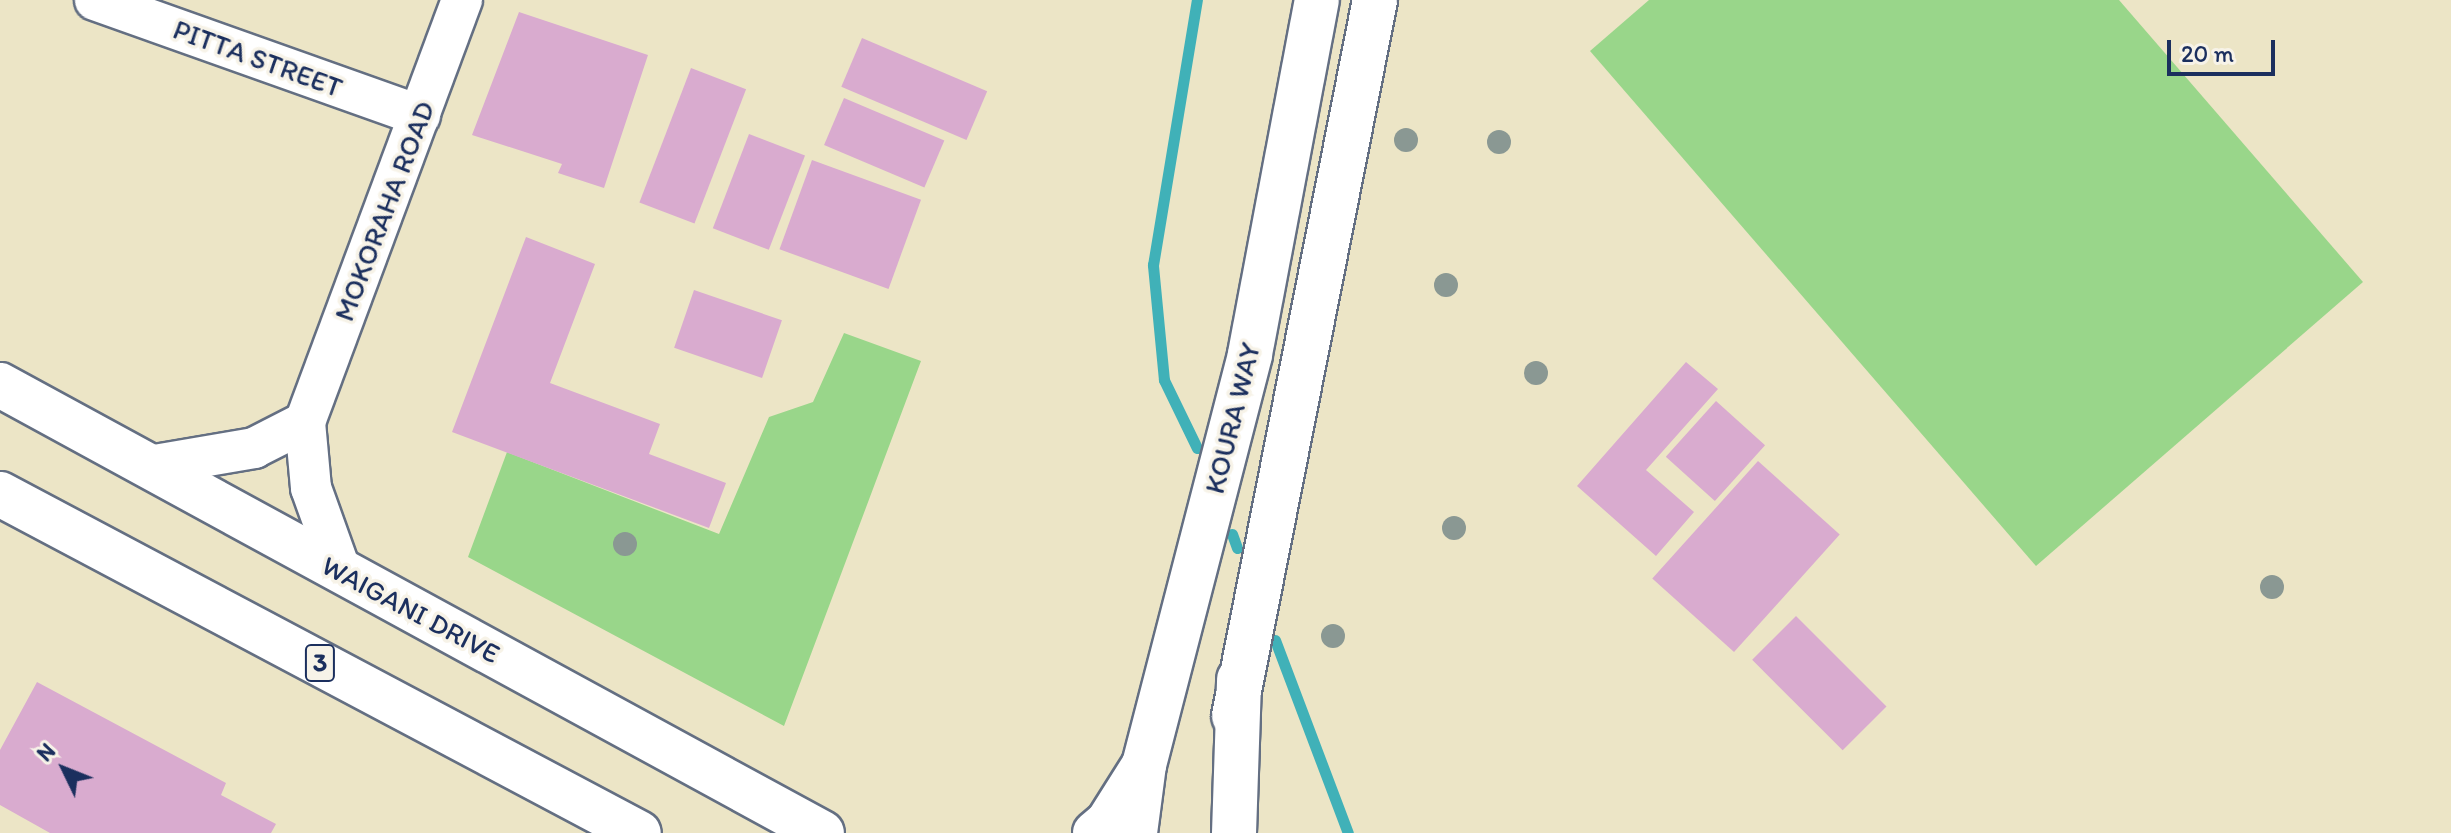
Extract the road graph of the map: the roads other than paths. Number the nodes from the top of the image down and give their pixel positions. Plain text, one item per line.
1 (95, 0) edge
2 (462, 0) edge
3 (1317, 0) edge
4 (1375, 0) edge
5 (420, 116) junction
6 (0, 385) edge
7 (305, 422) junction
8 (149, 466) junction
9 (0, 494) edge
10 (340, 569) junction
11 (1239, 679) junction
12 (1144, 765) junction
13 (639, 833) edge
14 (822, 833) edge
15 (1095, 833) edge
16 (1135, 833) edge
17 (1216, 833) edge
18 (1234, 833) edge

1 - 5 street, PITTA STREET
2 - 5 street, MOKORAHA ROAD
3 - 12 main road, KOURA WAY
4 - 11 main road, KOURA WAY
5 - 7 street, MOKORAHA ROAD
6 - 8 main road, WAIGANI DRIVE
7 - 8 street
7 - 10 street, MOKORAHA ROAD
8 - 10 main road, WAIGANI DRIVE
9 - 13 main road, 3
10 - 14 main road, WAIGANI DRIVE
11 - 17 main road, KOURA WAY
11 - 18 main road
12 - 15 main road
12 - 16 main road, KOURA WAY

